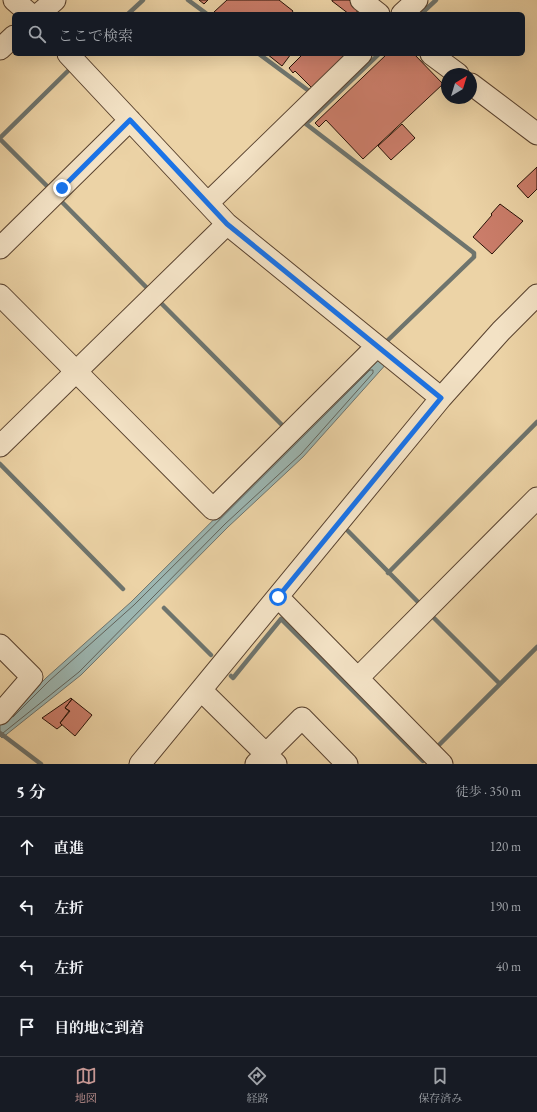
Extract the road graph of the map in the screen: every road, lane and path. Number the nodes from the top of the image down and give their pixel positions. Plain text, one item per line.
1 (14, 0) edge
2 (56, 0) edge
3 (361, 0) edge
4 (417, 0) edge
5 (28, 12) edge
6 (41, 12) edge
7 (376, 12) edge
8 (404, 12) edge
9 (12, 38) edge
10 (0, 49) edge
11 (70, 56) edge
12 (359, 56) edge
13 (434, 56) edge
14 (450, 68) edge
15 (477, 89) edge
16 (130, 120) junction
17 (537, 134) edge
18 (208, 203) junction
19 (227, 224) junction
20 (0, 248) edge
21 (0, 295) edge
22 (537, 295) edge
23 (377, 346) junction
24 (76, 371) junction
25 (441, 398) junction
26 (0, 446) edge
27 (537, 498) edge
28 (278, 597) junction
29 (0, 645) edge
30 (358, 678) junction
31 (201, 690) junction
32 (0, 714) edge
33 (266, 761) edge
34 (140, 764) edge
35 (348, 764) edge
36 (442, 764) edge

1 - 5 street
2 - 6 street
3 - 7 street
4 - 8 street
9 - 10 street
11 - 16 street
12 - 18 street
13 - 14 street
15 - 17 street
16 - 18 street
16 - 20 street
18 - 19 street
19 - 23 street
19 - 24 street
21 - 24 street
22 - 25 street
23 - 24 street
23 - 25 street
24 - 26 street
25 - 28 street
27 - 30 street
28 - 30 street
28 - 31 street
29 - 32 street
30 - 36 street
31 - 33 street
31 - 34 street
33 - 35 street

